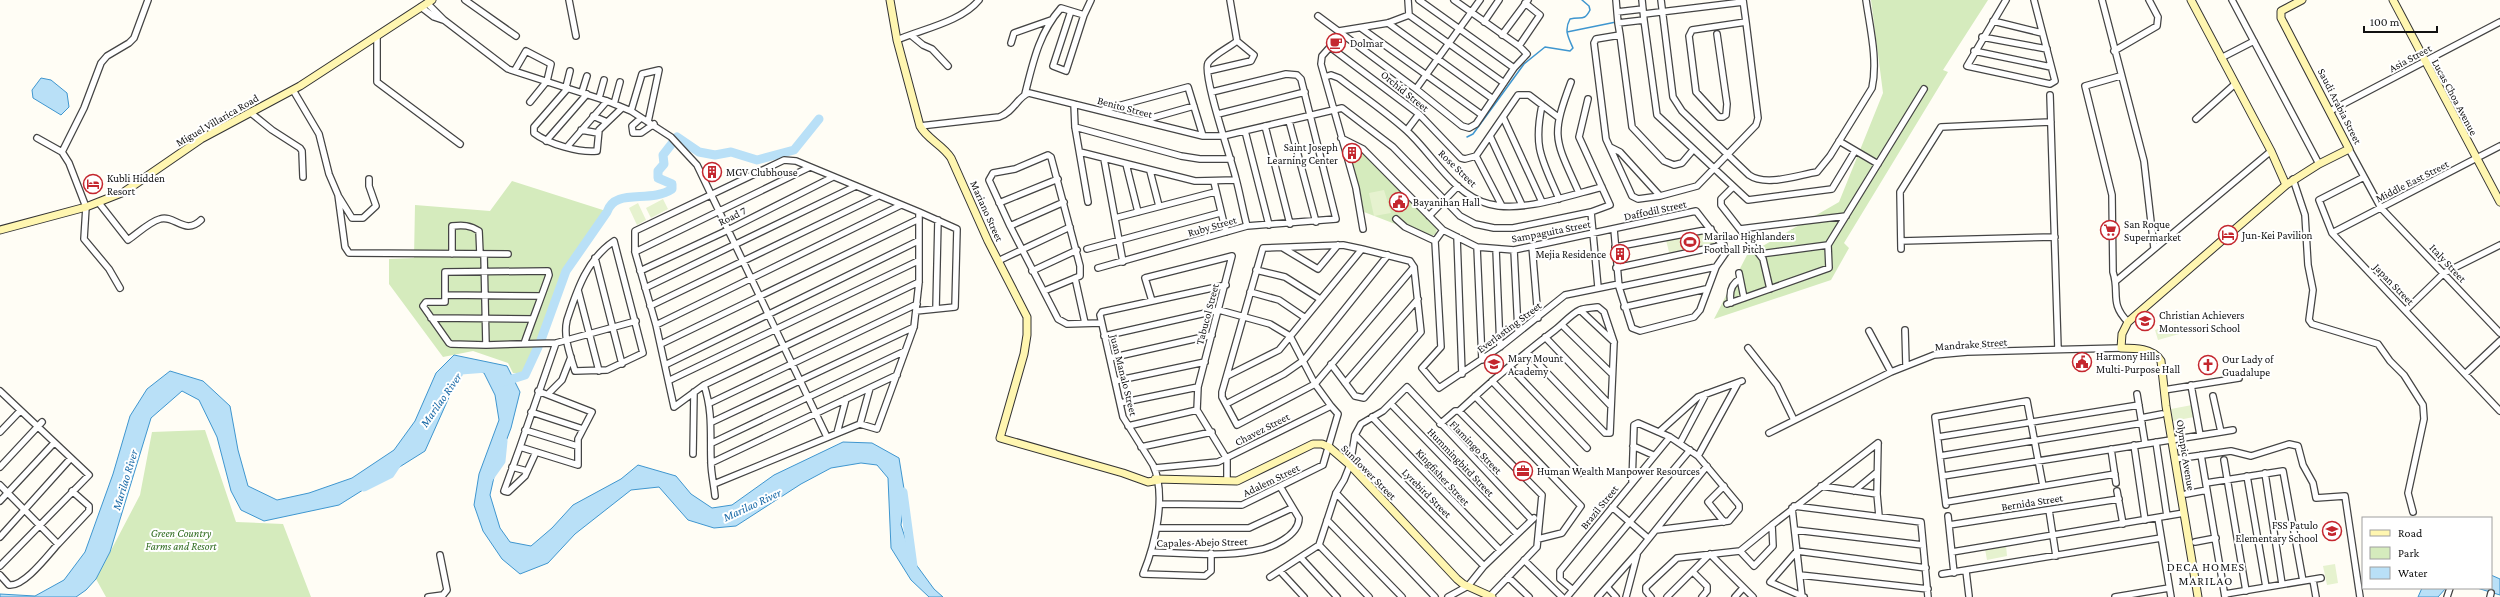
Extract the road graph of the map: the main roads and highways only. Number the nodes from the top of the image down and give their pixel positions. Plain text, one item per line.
1 (890, 0) edge
2 (2191, 0) edge
3 (2302, 0) edge
4 (2393, 0) edge
5 (427, 3) edge
6 (2286, 185) junction
7 (2500, 202) edge
8 (0, 230) edge
9 (1000, 438) joint
10 (1491, 596) edge
11 (2198, 597) edge

1 - 9 main road, Mariano Street
2 - 6 main road
3 - 6 main road, Saudi Arabia Street
4 - 7 main road, Lucas Choa Avenue
5 - 8 main road, Miguel Villarica Road
6 - 11 main road, Olympic Avenue
9 - 10 main road, Sunflower Street

